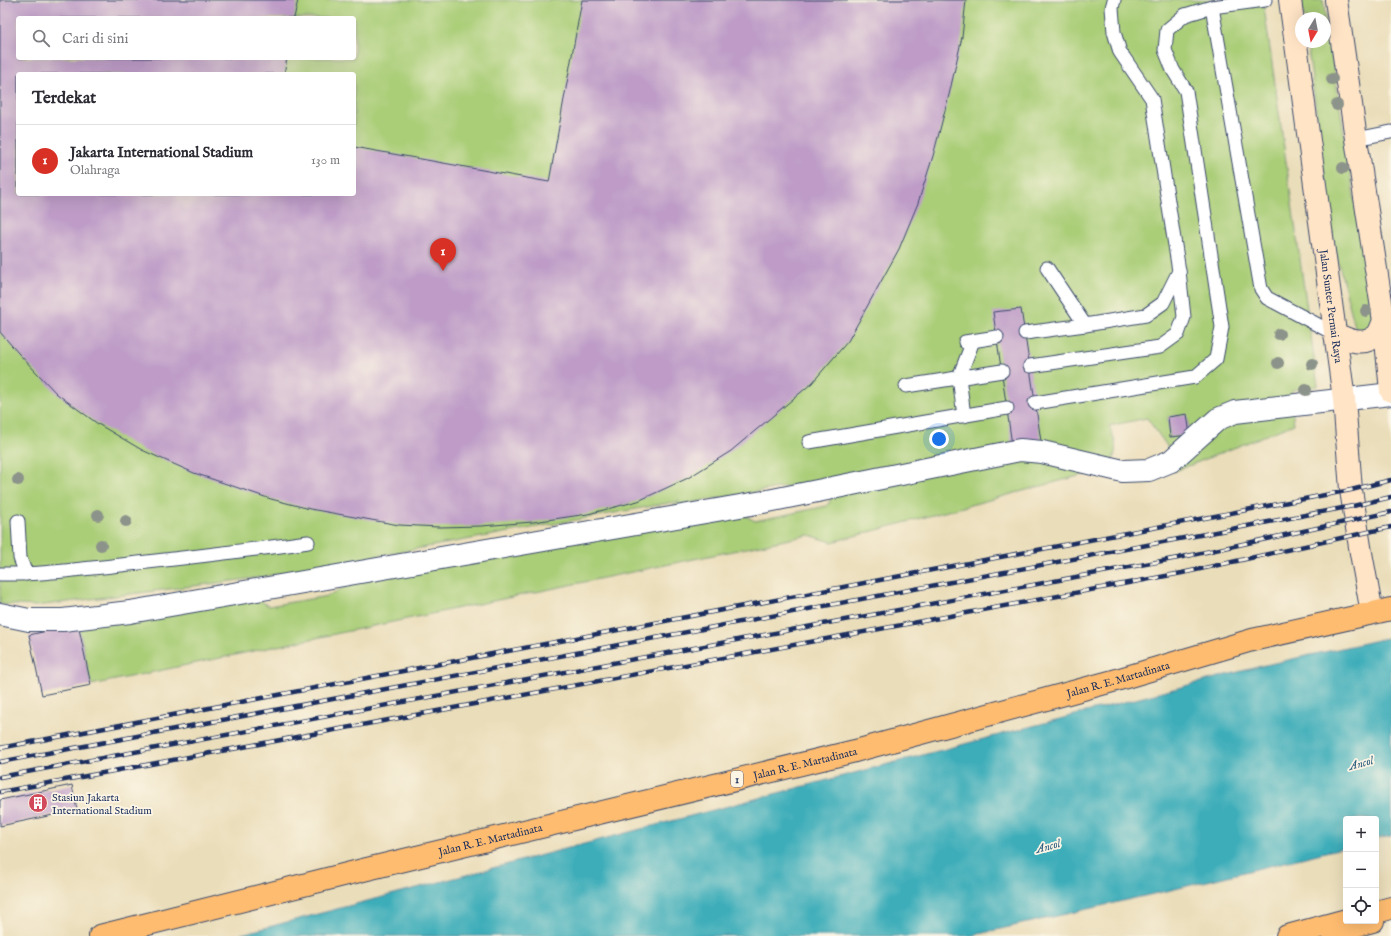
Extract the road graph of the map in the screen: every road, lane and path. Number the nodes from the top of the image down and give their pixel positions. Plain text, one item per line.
1 (1114, 0) edge
2 (1265, 0) edge
3 (1290, 0) edge
4 (1336, 0) edge
5 (1212, 7) junction
6 (1391, 132) edge
7 (1356, 139) junction
8 (1047, 268) dead end
9 (1179, 271) junction
10 (1384, 321) junction
11 (1085, 325) junction
12 (1024, 333) dead end
13 (1335, 334) junction
14 (997, 337) dead end
15 (1030, 366) dead end
16 (1002, 371) dead end
17 (959, 377) junction
18 (906, 386) dead end
19 (1391, 392) edge
20 (1344, 399) junction
21 (1035, 403) dead end
22 (1007, 408) dead end
23 (964, 416) junction
24 (809, 442) dead end
25 (18, 521) dead end
26 (308, 542) dead end
27 (0, 574) edge
28 (26, 574) junction
29 (1381, 611) edge
30 (0, 614) edge
31 (1391, 908) edge
32 (1379, 911) edge
33 (1391, 916) edge
34 (1379, 920) edge
35 (1343, 921) edge
36 (1364, 924) edge
37 (100, 936) edge
38 (1287, 936) edge
39 (1318, 936) edge

1 - 9 lane
2 - 5 lane
3 - 13 main road, Jalan Sunter Permai Raya
4 - 7 main road
5 - 13 lane
5 - 21 lane
6 - 7 lane
7 - 10 main road
8 - 11 lane
9 - 11 lane
9 - 15 lane
10 - 13 main road
10 - 19 main road
11 - 12 lane
13 - 20 main road, Jalan Sunter Permai Raya
14 - 17 lane
16 - 17 lane
17 - 18 lane
17 - 23 lane
19 - 20 street
20 - 29 main road, Jalan Sunter Permai Raya
20 - 30 street
22 - 23 lane
23 - 24 lane
25 - 28 lane
26 - 28 lane
27 - 28 lane
29 - 37 highway, Jalan R. E. Martadinata / 1
31 - 32 highway
33 - 34 highway
35 - 38 highway
36 - 39 highway

